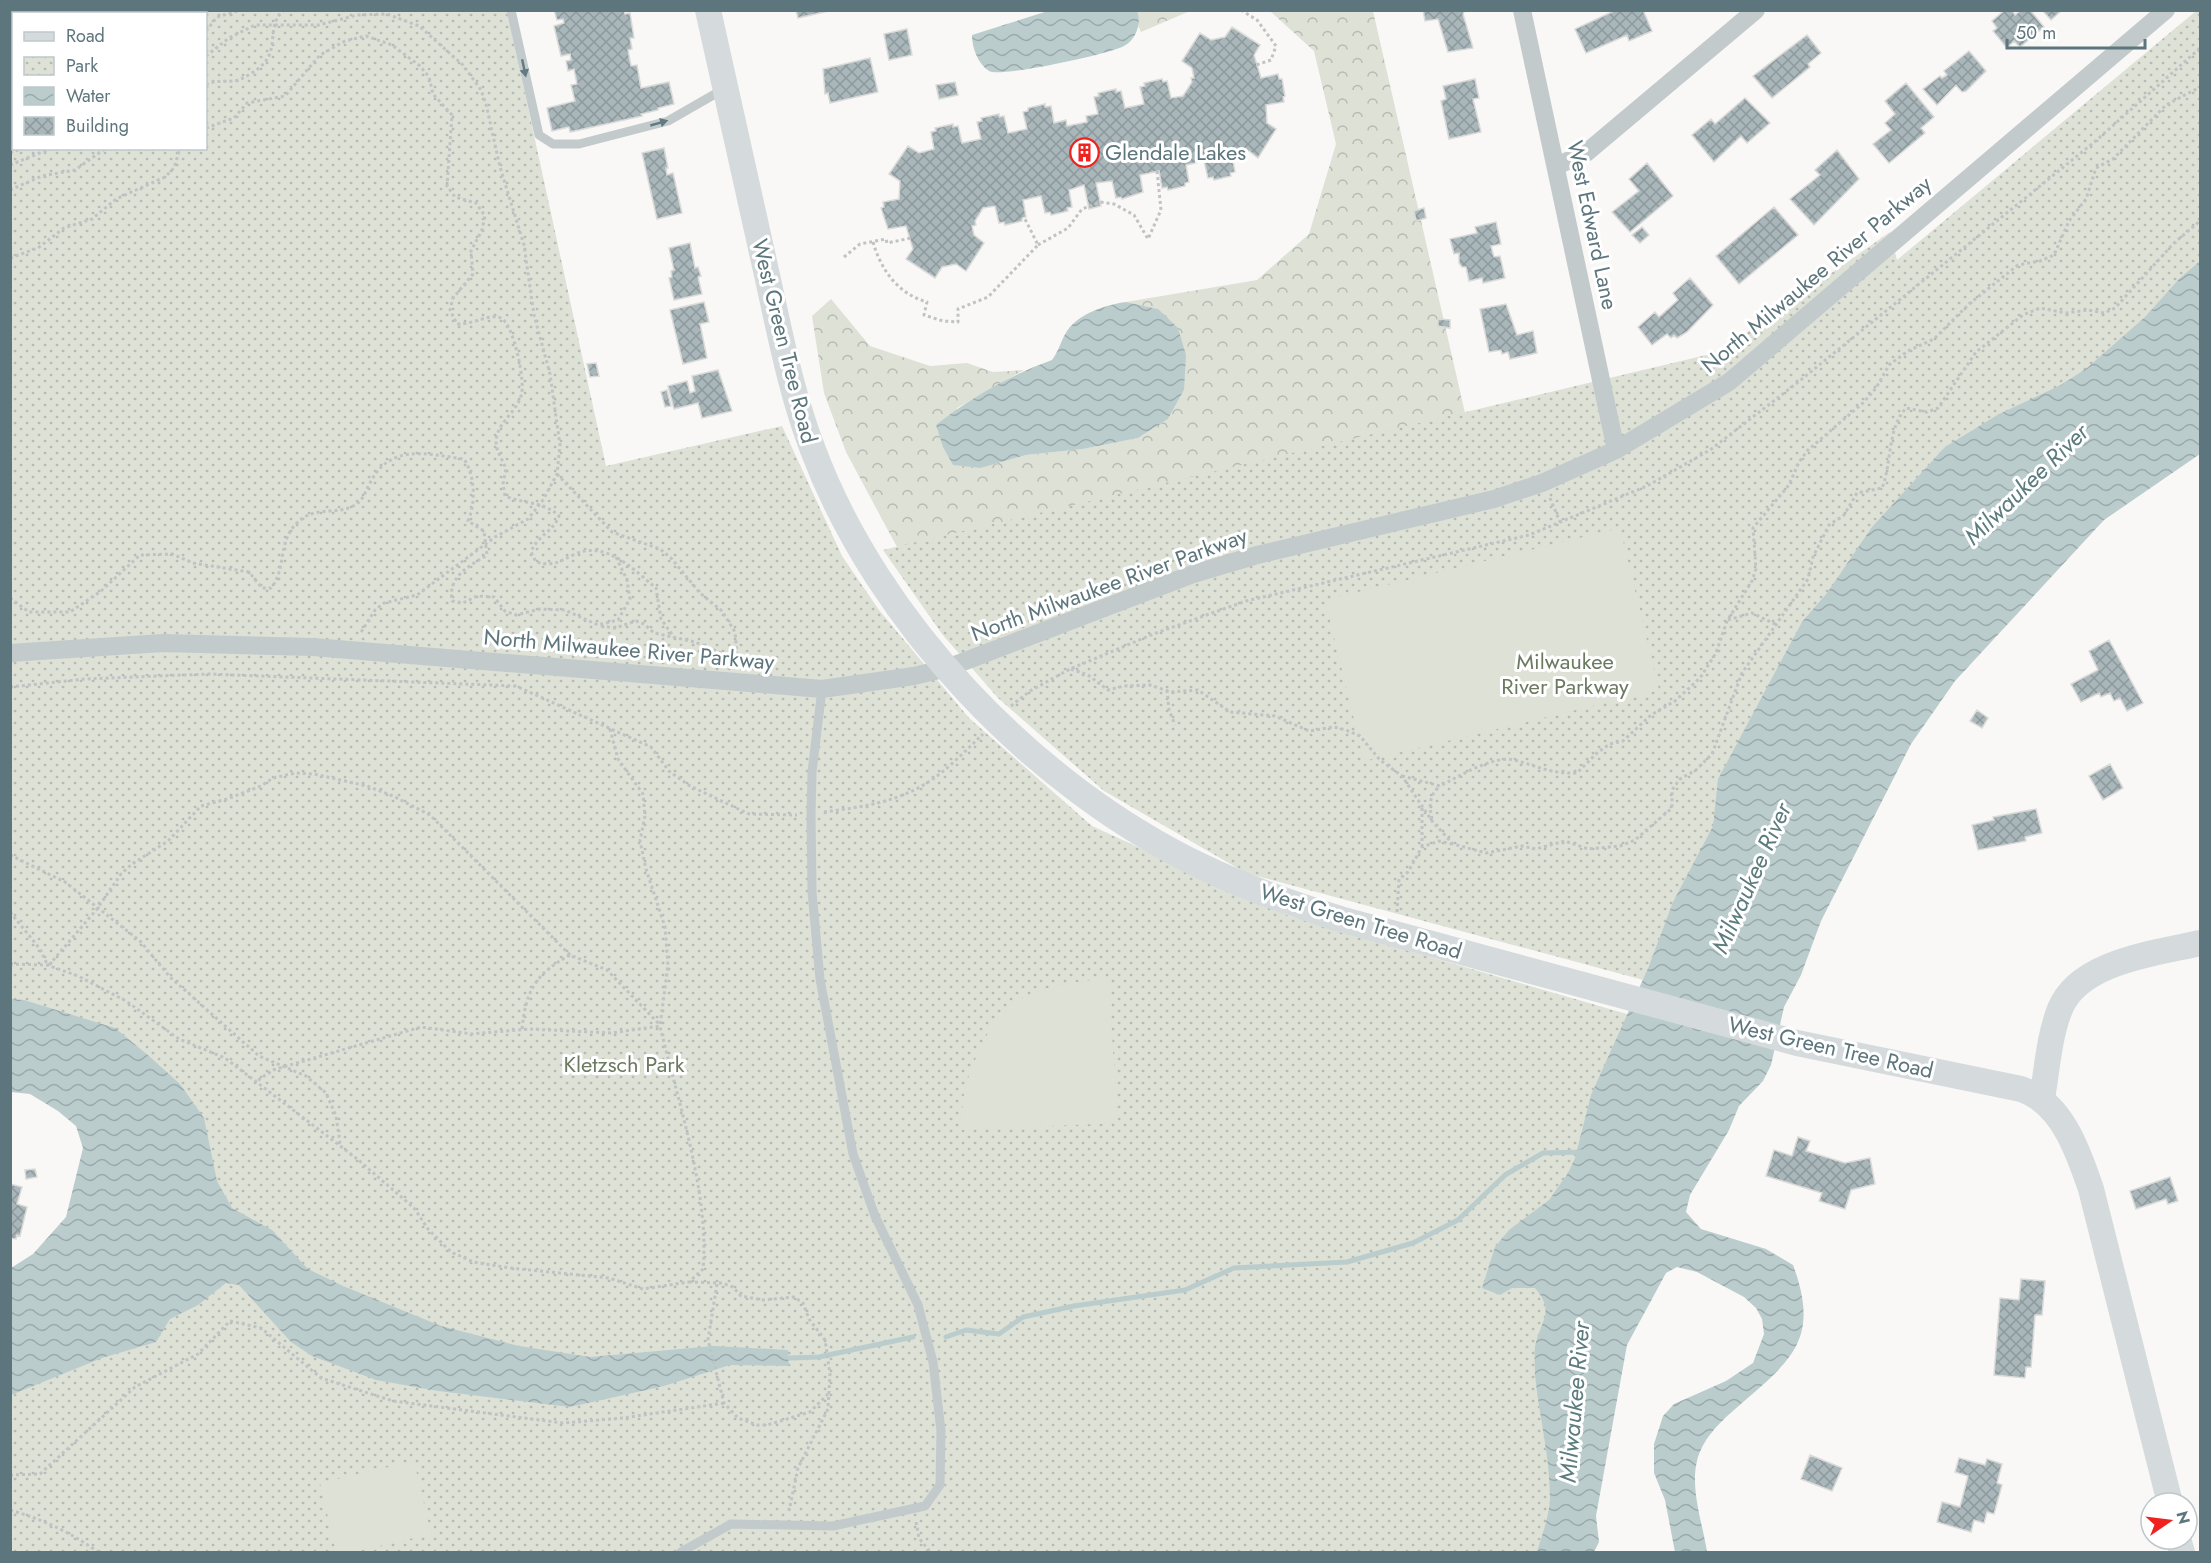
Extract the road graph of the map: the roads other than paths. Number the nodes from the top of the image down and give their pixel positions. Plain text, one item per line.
1 (512, 10) edge
2 (708, 10) edge
3 (1522, 10) edge
4 (1756, 10) edge
5 (2166, 10) edge
6 (725, 88) junction
7 (1556, 166) junction
8 (1616, 450) junction
9 (10, 653) edge
10 (947, 668) junction
11 (822, 688) junction
12 (2200, 943) edge
13 (2042, 1098) junction
14 (2166, 1491) edge
15 (681, 1552) edge

1 -> 6 lane
2 - 6 street, West Green Tree Road
3 - 7 street, West Edward Lane
4 - 7 street
5 - 8 street, North Milwaukee River Parkway
6 - 10 street, West Green Tree Road
7 - 8 street, West Edward Lane
8 - 10 street, North Milwaukee River Parkway
9 - 11 street, North Milwaukee River Parkway
10 - 11 street, North Milwaukee River Parkway
10 - 13 street, West Green Tree Road
11 - 15 lane
12 - 13 street
13 - 14 street

